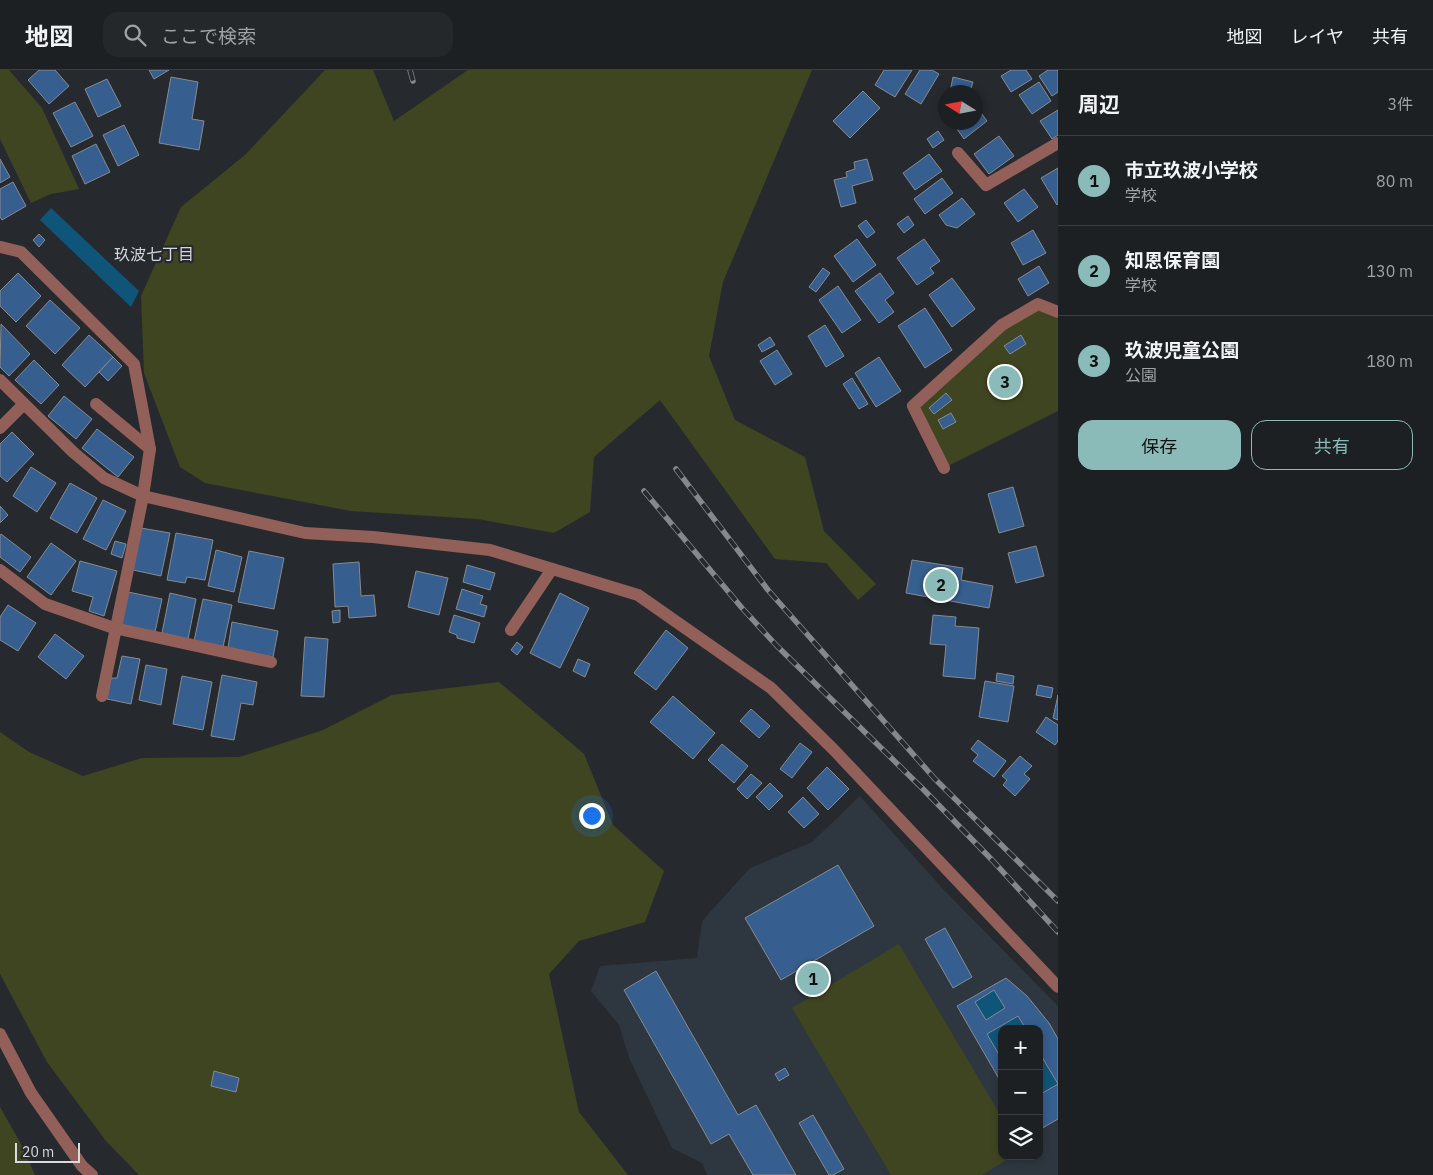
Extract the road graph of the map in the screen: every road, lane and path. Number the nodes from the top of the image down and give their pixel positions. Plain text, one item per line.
1 (1058, 143) edge
2 (958, 153) dead end
3 (0, 247) edge
4 (1058, 312) edge
5 (0, 380) edge
6 (24, 404) junction
7 (96, 404) dead end
8 (0, 428) edge
9 (150, 448) junction
10 (944, 468) dead end
11 (142, 496) junction
12 (552, 569) junction
13 (0, 570) edge
14 (114, 628) junction
15 (511, 630) dead end
16 (271, 662) dead end
17 (102, 696) dead end
18 (1058, 987) edge
19 (0, 1034) edge
20 (92, 1175) edge

1 - 2 street
3 - 9 street
4 - 10 street
5 - 6 street
6 - 8 street
6 - 11 street
7 - 9 street
9 - 11 street
11 - 12 street
11 - 14 street
12 - 15 street
12 - 18 street
13 - 14 street
14 - 16 street
14 - 17 street
19 - 20 street

